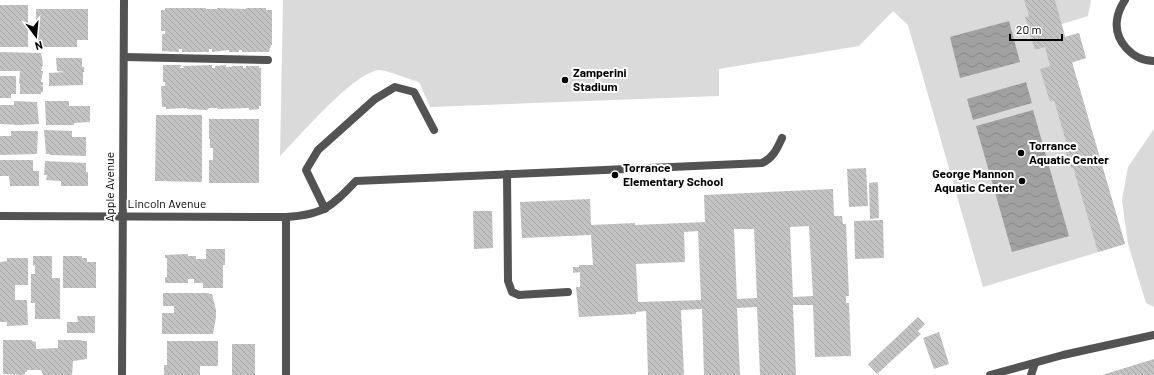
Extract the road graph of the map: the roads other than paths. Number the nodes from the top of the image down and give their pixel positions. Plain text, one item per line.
1 (124, 0) edge
2 (1125, 0) edge
3 (124, 57) junction
4 (268, 60) dead end
5 (1154, 61) edge
6 (434, 130) dead end
7 (782, 138) dead end
8 (507, 174) junction
9 (325, 209) junction
10 (0, 216) edge
11 (122, 216) junction
12 (286, 217) junction
13 (568, 292) dead end
14 (1154, 335) edge
15 (1035, 363) junction
16 (122, 375) edge
17 (286, 375) edge
18 (990, 375) edge
19 (1031, 375) edge

1 - 3 street, Apple Avenue
2 - 5 street
3 - 4 street
3 - 11 street, Apple Avenue
6 - 9 street
7 - 8 street
8 - 9 street
8 - 13 street
9 - 12 street, Lincoln Avenue
10 - 11 street, Lincoln Avenue
11 - 12 street, Lincoln Avenue
11 - 16 street, Apple Avenue
12 - 17 street
14 - 15 street
15 - 18 street
15 - 19 street

